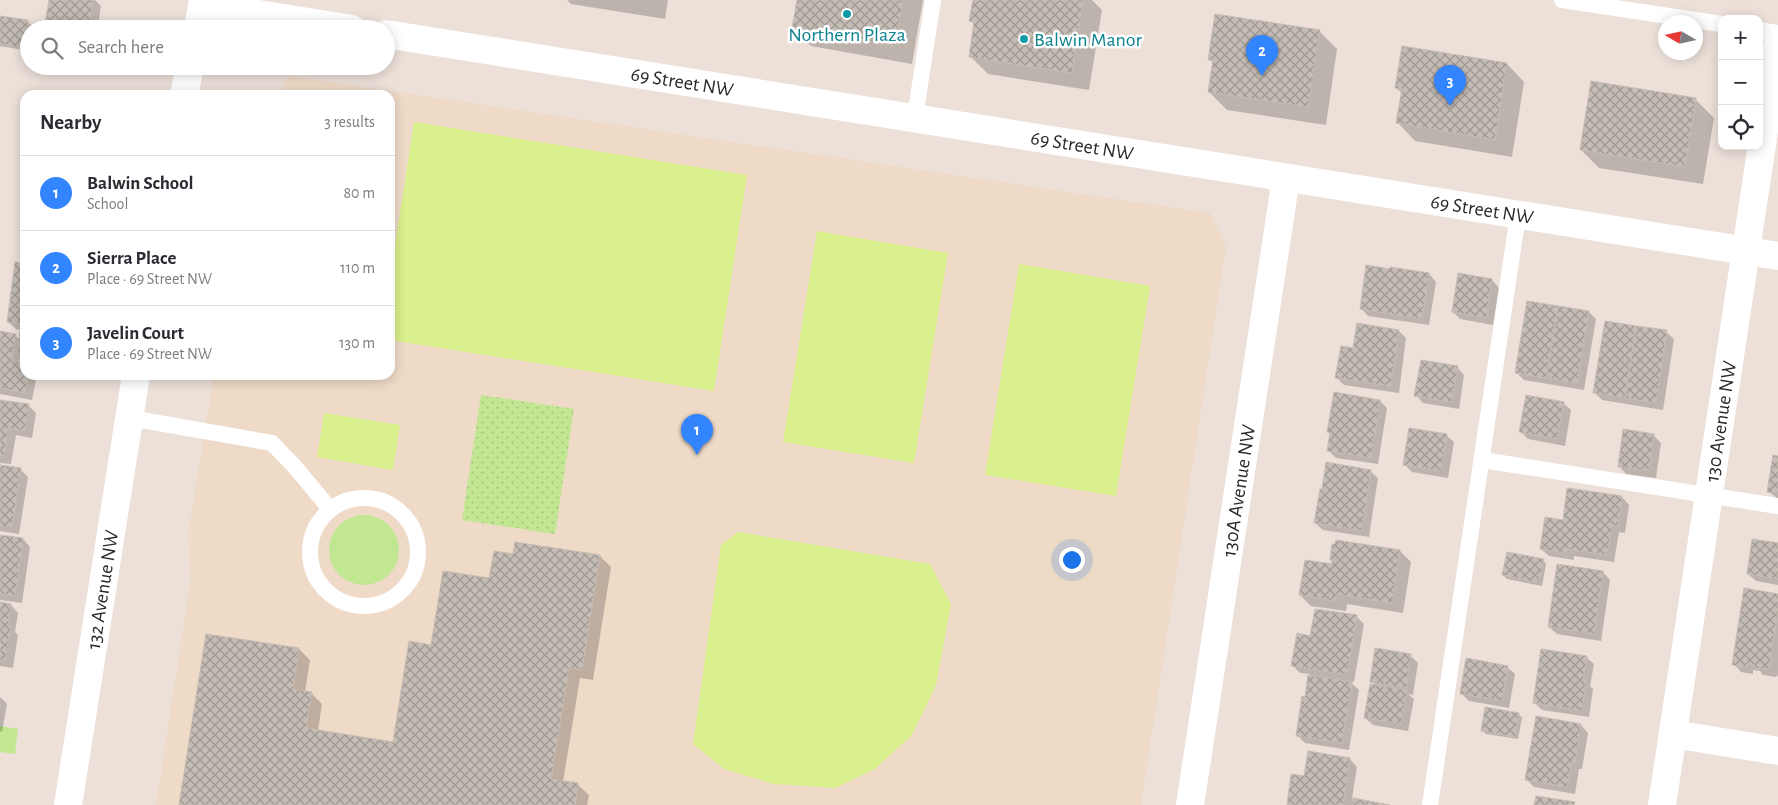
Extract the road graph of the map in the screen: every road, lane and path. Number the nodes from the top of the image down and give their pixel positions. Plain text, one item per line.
1 (933, 0) edge
2 (1562, 0) edge
3 (201, 11) edge
4 (276, 20) edge
5 (1718, 23) edge
6 (1763, 31) edge
7 (1778, 33) edge
8 (395, 35) edge
9 (1778, 39) edge
10 (188, 75) edge
11 (185, 90) edge
12 (915, 117) junction
13 (1286, 178) junction
14 (1518, 214) junction
15 (1746, 250) junction
16 (1778, 256) edge
17 (135, 380) edge
18 (130, 418) junction
19 (1482, 460) junction
20 (1710, 495) junction
21 (1778, 506) edge
22 (330, 509) junction
23 (1673, 734) junction
24 (1778, 751) edge
25 (68, 805) edge
26 (1190, 805) edge
27 (1430, 805) edge
28 (1662, 805) edge

1 - 12 lane
2 - 5 lane
3 - 4 street
6 - 7 lane
8 - 12 street, 69 Street NW
9 - 15 street, 130 Avenue NW
10 - 11 street
12 - 13 street, 69 Street NW
13 - 14 street, 69 Street NW
13 - 26 street, 130A Avenue NW
14 - 15 street, 69 Street NW
14 - 19 lane
15 - 16 street, 69 Street NW
15 - 20 street, 130 Avenue NW
17 - 18 street, 132 Avenue NW
18 - 22 lane
18 - 25 street, 132 Avenue NW
19 - 20 lane
19 - 27 lane
20 - 21 lane
20 - 23 street, 130 Avenue NW
22 - 22 lane
23 - 24 street
23 - 28 street, 130 Avenue NW

